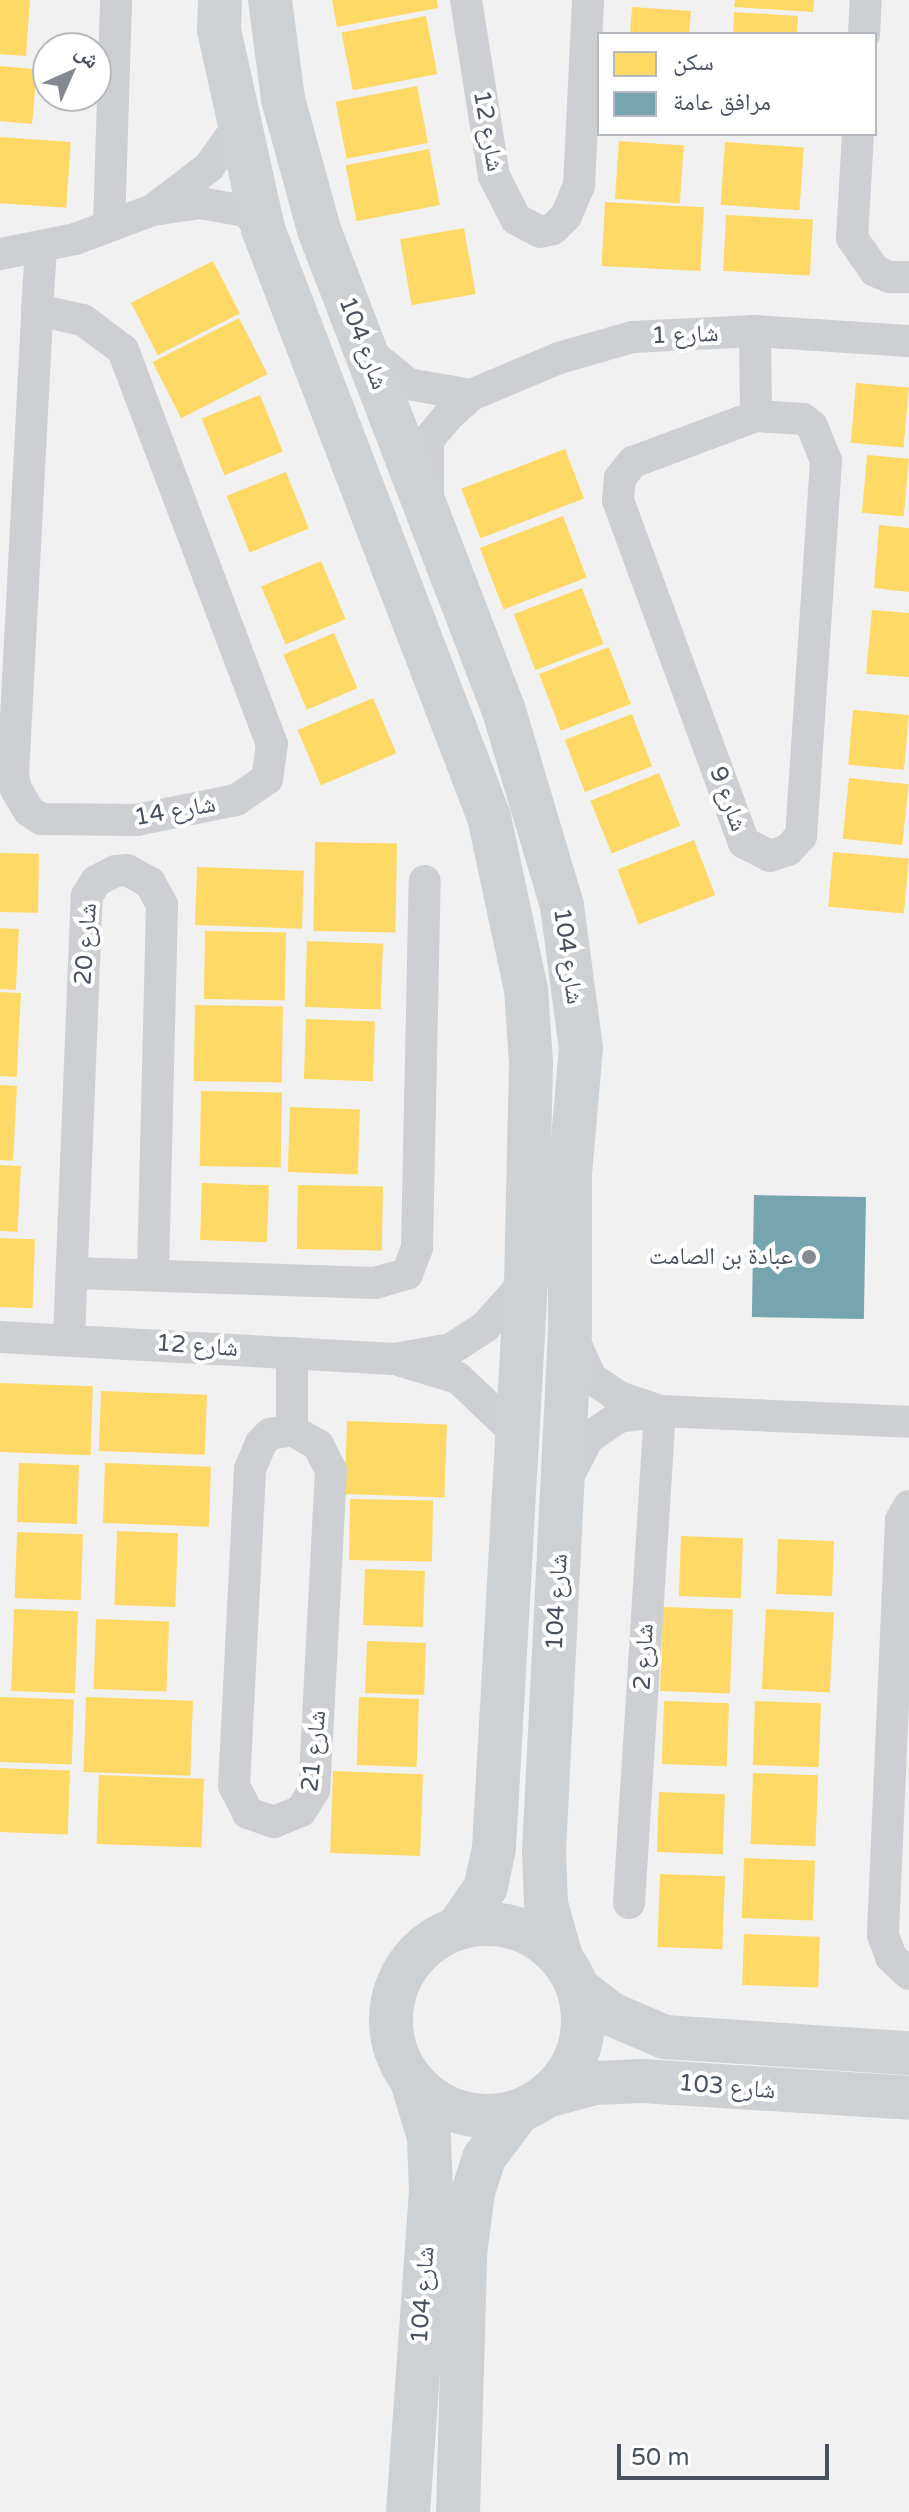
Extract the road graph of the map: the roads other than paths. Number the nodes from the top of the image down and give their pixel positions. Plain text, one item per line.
1 (116, 0) edge
2 (220, 0) edge
3 (270, 0) edge
4 (466, 0) edge
5 (588, 0) edge
6 (866, 0) edge
7 (864, 32) edge
8 (239, 125) junction
9 (858, 136) edge
10 (153, 210) junction
11 (109, 226) junction
12 (263, 229) junction
13 (41, 248) junction
14 (0, 254) edge
15 (909, 277) edge
16 (37, 310) junction
17 (755, 331) junction
18 (909, 341) edge
19 (365, 349) junction
20 (471, 395) junction
21 (756, 416) junction
22 (427, 512) junction
23 (504, 711) junction
24 (454, 725) junction
25 (425, 881) dead end
26 (563, 917) junction
27 (513, 920) junction
28 (73, 1273) junction
29 (153, 1275) junction
30 (526, 1281) junction
31 (570, 1331) junction
32 (0, 1337) edge
33 (69, 1337) junction
34 (292, 1353) junction
35 (394, 1359) junction
36 (660, 1411) junction
37 (909, 1422) edge
38 (292, 1430) junction
39 (517, 1434) junction
40 (564, 1486) junction
41 (909, 1506) edge
42 (629, 1903) dead end
43 (459, 1926) junction
44 (570, 1973) junction
45 (909, 1974) edge
46 (909, 2053) edge
47 (412, 2081) junction
48 (909, 2098) edge
49 (533, 2104) junction
50 (408, 2512) edge
51 (458, 2512) edge

1 - 11 street
2 - 8 street, شارع 104
3 - 19 street, شارع 104
4 - 5 street, شارع 12
6 - 7 street
8 - 10 street
8 - 12 street, شارع 104
9 - 15 street
10 - 11 street
10 - 12 street
11 - 13 street
12 - 24 street, شارع 104
13 - 14 street
13 - 16 street, شارع 14
16 - 16 street, شارع 14
17 - 18 street, شارع 1
17 - 20 street, شارع 1
17 - 21 street
19 - 20 street
19 - 22 street, شارع 104
20 - 22 street, شارع 1
21 - 21 street, شارع 9
22 - 23 street, شارع 104
23 - 24 street
23 - 26 street, شارع 104
24 - 27 street, شارع 104
25 - 29 street
26 - 27 street
26 - 31 street, شارع 104
27 - 30 street, شارع 104
28 - 29 street
28 - 29 street, شارع 20
28 - 33 street, شارع 20
30 - 35 street, شارع 12
30 - 39 street, شارع 104
31 - 36 street
31 - 40 street, شارع 104
32 - 33 street, شارع 12
33 - 34 street, شارع 12
34 - 35 street, شارع 12
34 - 38 street
35 - 39 street, شارع 12
36 - 37 street
36 - 40 street
36 - 42 street, شارع 2
38 - 38 street, شارع 21
39 - 43 street, شارع 104
40 - 44 street, شارع 104
41 - 45 street
43 - 44 street
43 - 47 street
44 - 46 street, شارع 103
44 - 49 street
47 - 49 street
47 - 50 street, شارع 104
48 - 49 street, شارع 103
49 - 51 street, شارع 104

